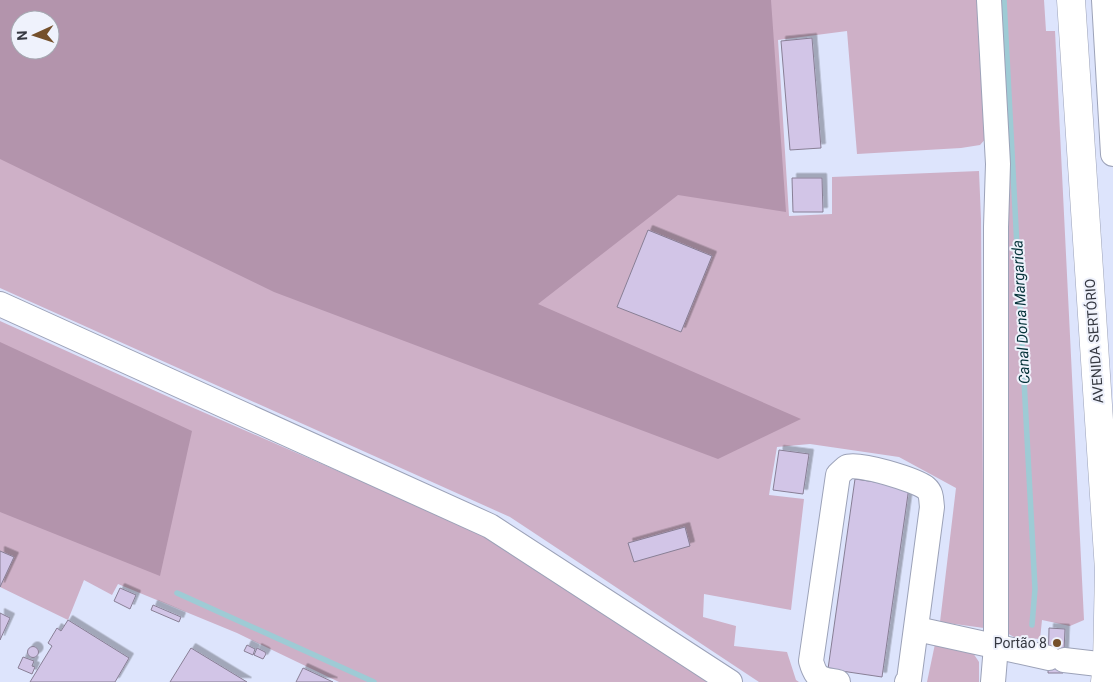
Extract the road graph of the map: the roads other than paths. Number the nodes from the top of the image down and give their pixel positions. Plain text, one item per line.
1 (990, 0) edge
2 (1071, 0) edge
3 (1104, 0) edge
4 (1113, 154) edge
5 (0, 304) edge
6 (916, 629) junction
7 (996, 646) junction
8 (1106, 673) edge
9 (730, 682) edge
10 (838, 682) edge
11 (907, 682) edge
12 (993, 682) edge

1 - 7 lane
2 - 8 main road, AVENIDA SERTÓRIO
3 - 4 lane
5 - 9 lane
6 - 7 lane
6 - 10 lane
6 - 11 lane
7 - 8 lane
7 - 12 lane

